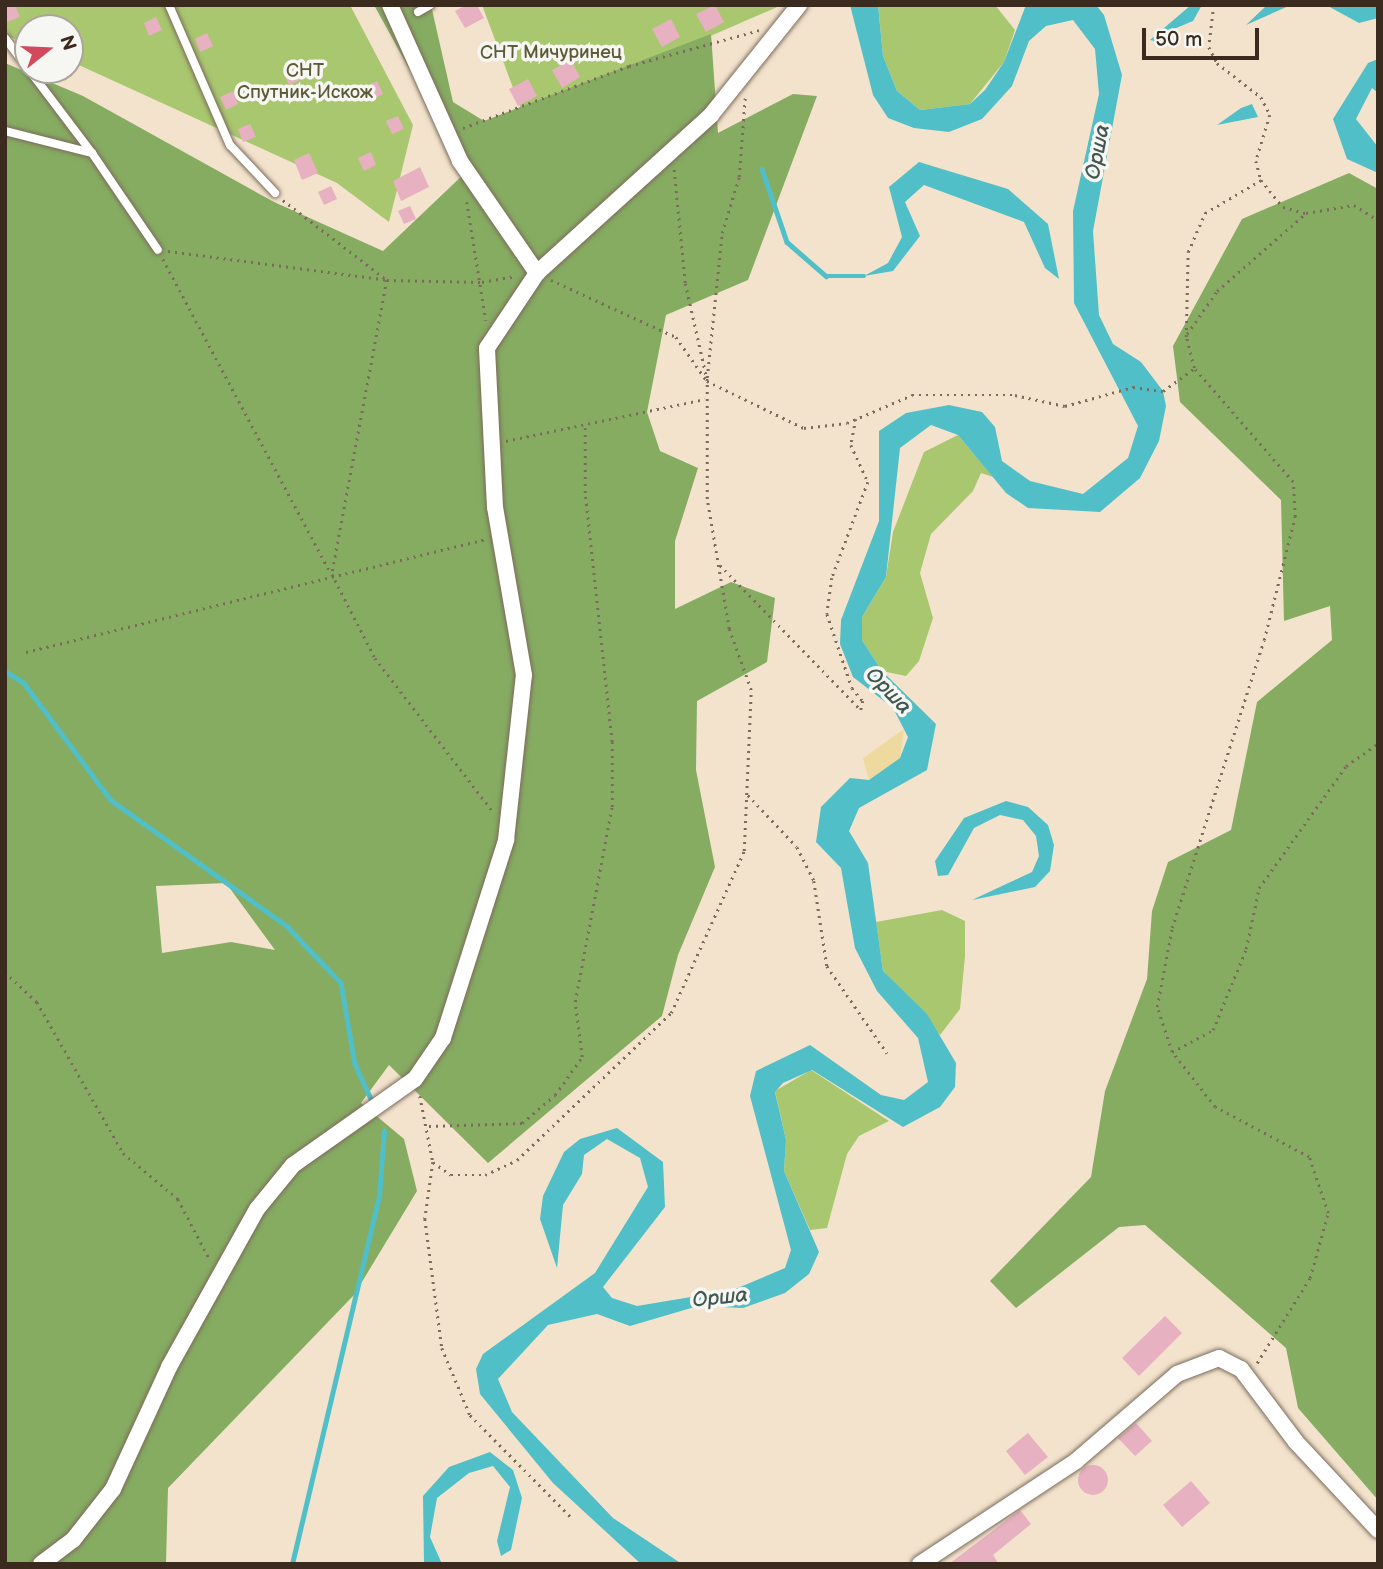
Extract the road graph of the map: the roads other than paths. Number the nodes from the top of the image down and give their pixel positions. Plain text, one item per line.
1 (169, 5) edge
2 (390, 5) edge
3 (430, 5) edge
4 (799, 5) edge
5 (418, 12) dead end
6 (5, 38) edge
7 (5, 131) edge
8 (92, 153) junction
9 (275, 193) road end
10 (158, 250) road end
11 (537, 272) junction
12 (1378, 1531) edge
13 (41, 1564) edge
14 (920, 1564) edge

1 - 9 lane
2 - 11 street
3 - 5 lane
4 - 11 street
6 - 8 lane
7 - 8 lane
8 - 10 lane
11 - 13 street
12 - 14 street

